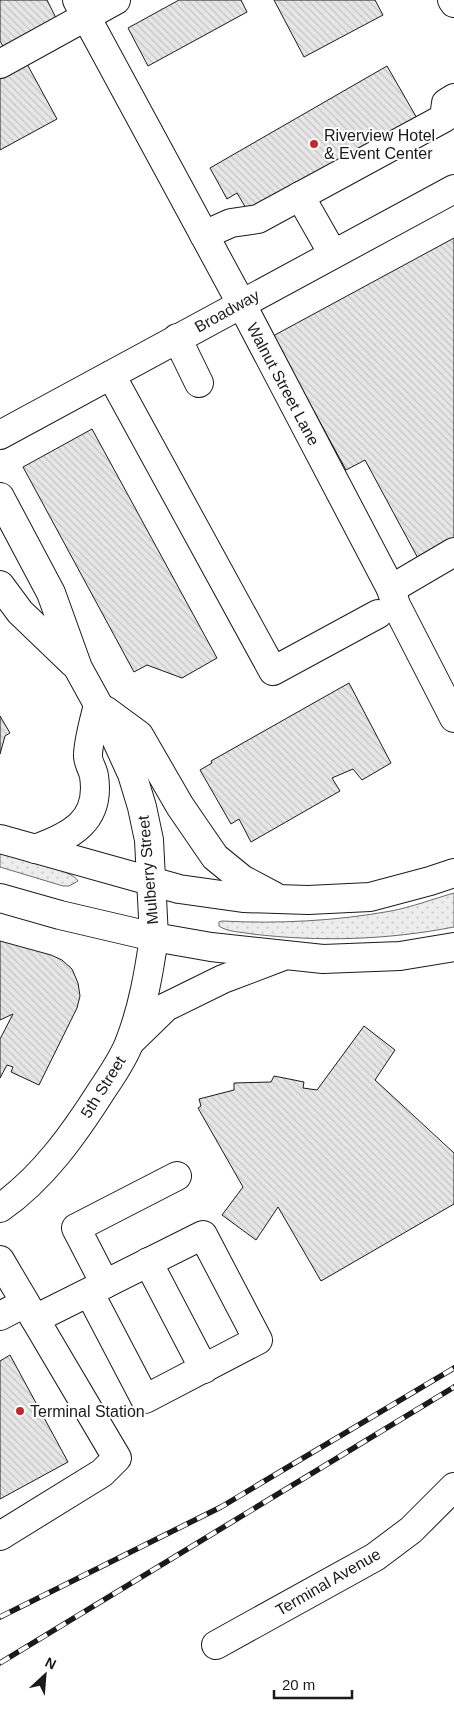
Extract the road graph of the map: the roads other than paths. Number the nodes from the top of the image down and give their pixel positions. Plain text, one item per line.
1 (116, 0) edge
2 (452, 0) edge
3 (454, 3) edge
4 (81, 8) edge
5 (0, 64) edge
6 (454, 98) edge
7 (454, 189) edge
8 (300, 196) junction
9 (204, 235) junction
10 (333, 254) junction
11 (241, 304) junction
12 (177, 338) junction
13 (110, 375) junction
14 (199, 383) dead end
15 (0, 435) edge
16 (0, 497) edge
17 (454, 552) edge
18 (0, 585) edge
19 (391, 589) junction
20 (378, 614) dead end
21 (78, 668) junction
22 (98, 705) junction
23 (454, 718) edge
24 (0, 839) edge
25 (35, 849) junction
26 (454, 873) edge
27 (152, 882) junction
28 (0, 898) edge
29 (280, 899) junction
30 (154, 937) junction
31 (454, 947) edge
32 (288, 955) junction
33 (130, 1042) junction
34 (177, 1176) dead end
35 (0, 1208) edge
36 (0, 1260) edge
37 (148, 1262) junction
38 (97, 1288) junction
39 (30, 1311) junction
40 (0, 1316) edge
41 (204, 1369) junction
42 (454, 1487) edge
43 (0, 1536) edge
44 (216, 1645) dead end

1 - 4 main road
2 - 3 main road
4 - 5 main road
4 - 9 main road, Walnut Street Lane
6 - 8 main road
7 - 10 main road, Broadway
8 - 9 main road
8 - 10 main road
9 - 11 main road, Walnut Street Lane
10 - 11 main road, Broadway
11 - 12 main road, Broadway
11 - 19 main road, Walnut Street Lane
12 - 13 main road, Broadway
12 - 14 main road
13 - 15 main road, Broadway
13 - 20 main road
16 - 21 main road, Mulberry Street
17 - 19 main road
18 - 21 main road, Mulberry Street
19 - 23 main road, Walnut Street Lane
21 - 22 main road, Mulberry Street
22 - 25 main road
22 - 27 main road, Mulberry Street
22 - 29 main road
24 - 25 main road
25 - 27 main road
26 - 29 main road
27 - 29 main road
27 - 30 main road, Mulberry Street
28 - 30 main road
30 - 32 main road
30 - 33 main road, 5th Street
31 - 32 main road
32 - 33 main road
33 - 35 main road, 5th Street
34 - 38 main road
36 - 39 main road
37 - 38 main road
37 - 41 main road
37 - 41 main road
38 - 39 main road
38 - 41 main road
39 - 40 main road
39 - 43 main road
42 - 44 main road, Terminal Avenue

